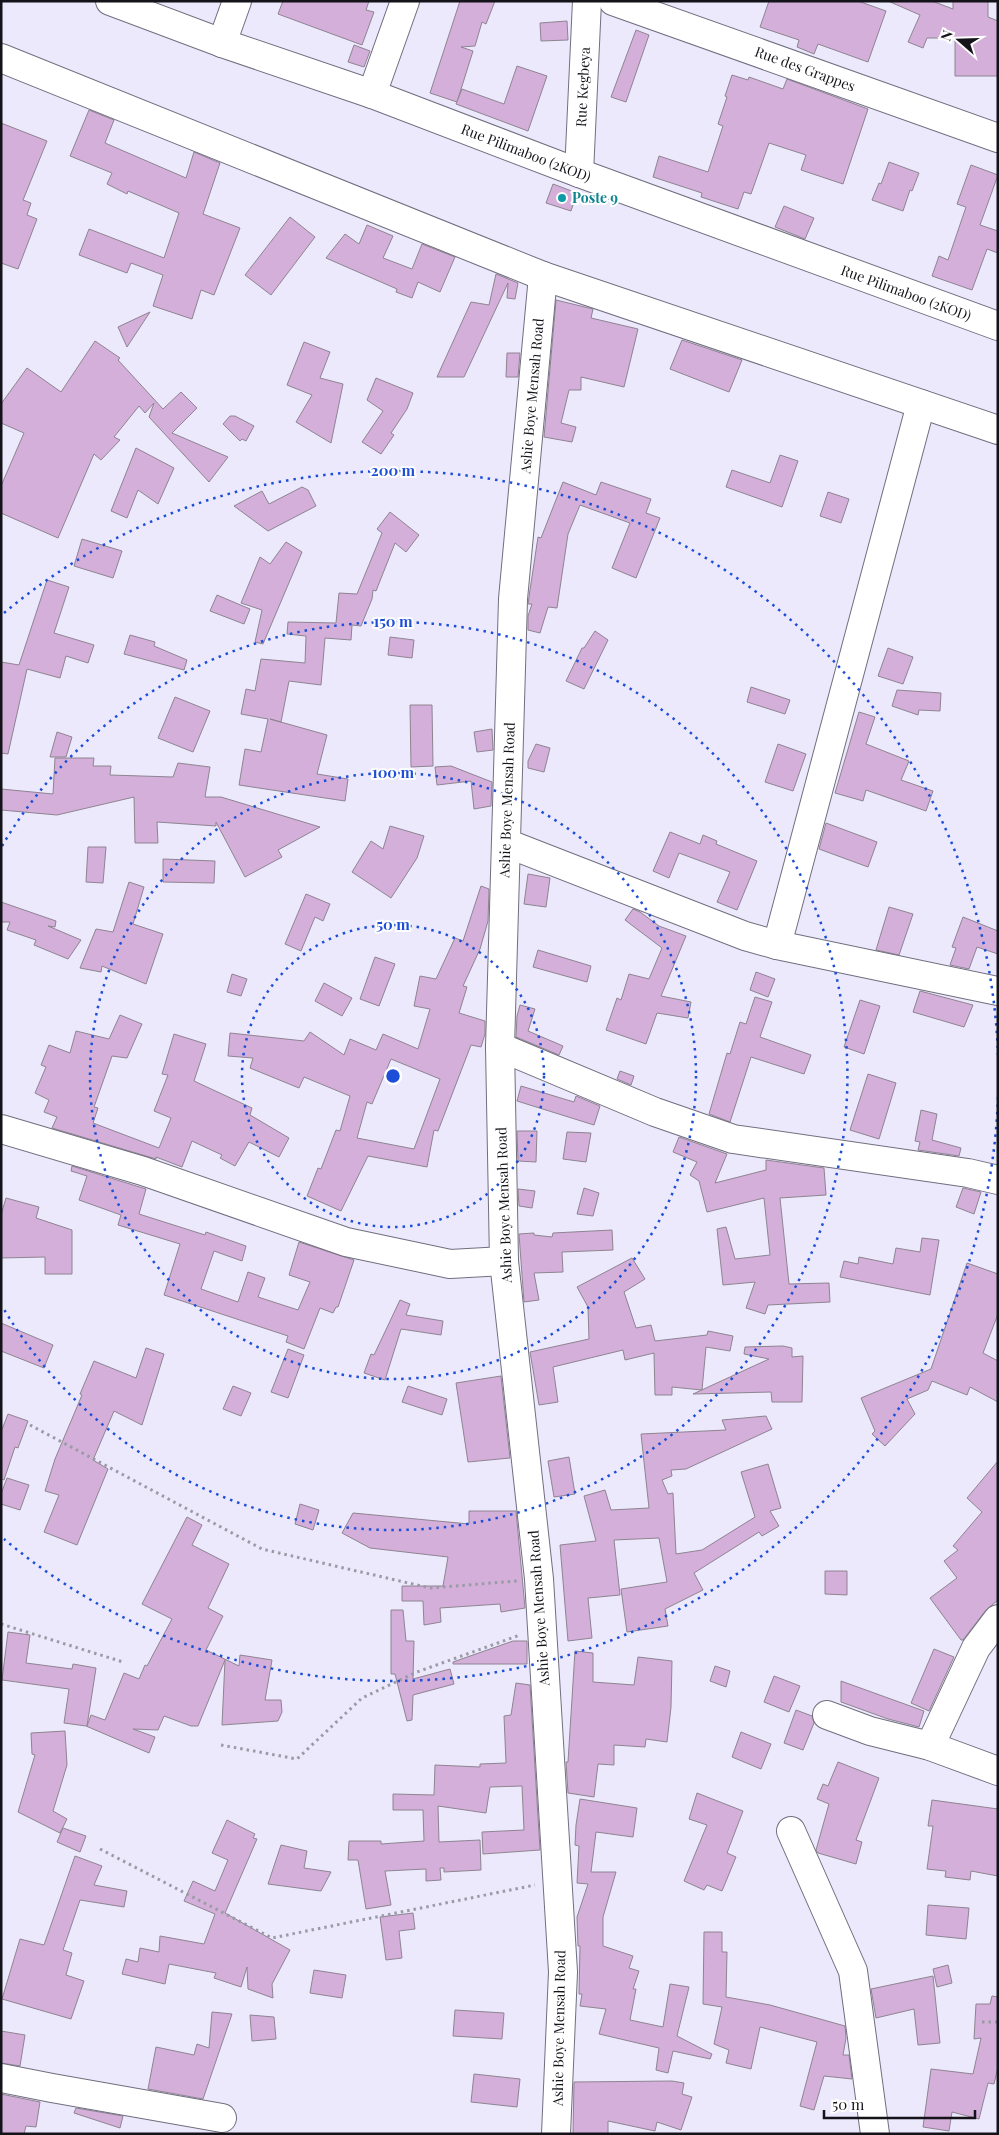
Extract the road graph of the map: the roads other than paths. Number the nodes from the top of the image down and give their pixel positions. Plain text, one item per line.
1 (110, 1) edge
2 (237, 1) edge
3 (405, 1) edge
4 (587, 1) edge
5 (613, 1) edge
6 (222, 43) junction
7 (1, 58) edge
8 (372, 94) junction
9 (998, 138) edge
10 (579, 173) junction
11 (543, 276) junction
12 (998, 326) edge
13 (921, 404) junction
14 (998, 430) edge
15 (506, 843) junction
16 (777, 945) junction
17 (998, 991) edge
18 (500, 1047) junction
19 (1, 1129) edge
20 (998, 1180) edge
21 (504, 1261) junction
22 (998, 1619) edge
23 (827, 1715) dead end
24 (930, 1746) junction
25 (998, 1771) edge
26 (791, 1832) dead end
27 (1, 2078) edge
28 (222, 2118) dead end
29 (556, 2134) edge
30 (875, 2134) edge

1 - 6 street, Rue Pilimaboo (2KOD)
2 - 6 street
3 - 8 street
4 - 10 street, Rue Kegbeya
5 - 9 street, Rue des Grappes
6 - 8 street, Rue Pilimaboo (2KOD)
7 - 11 street
8 - 10 street, Rue Pilimaboo (2KOD)
10 - 12 street, Rue Pilimaboo (2KOD)
11 - 13 street
11 - 15 street, Ashie Boye Mensah Road
13 - 14 street
13 - 16 street
15 - 16 street
15 - 18 street, Ashie Boye Mensah Road
16 - 17 street
18 - 20 street
18 - 21 street, Ashie Boye Mensah Road
19 - 21 street
21 - 29 street, Ashie Boye Mensah Road
22 - 24 street
23 - 24 street
24 - 25 street
26 - 30 street
27 - 28 street

